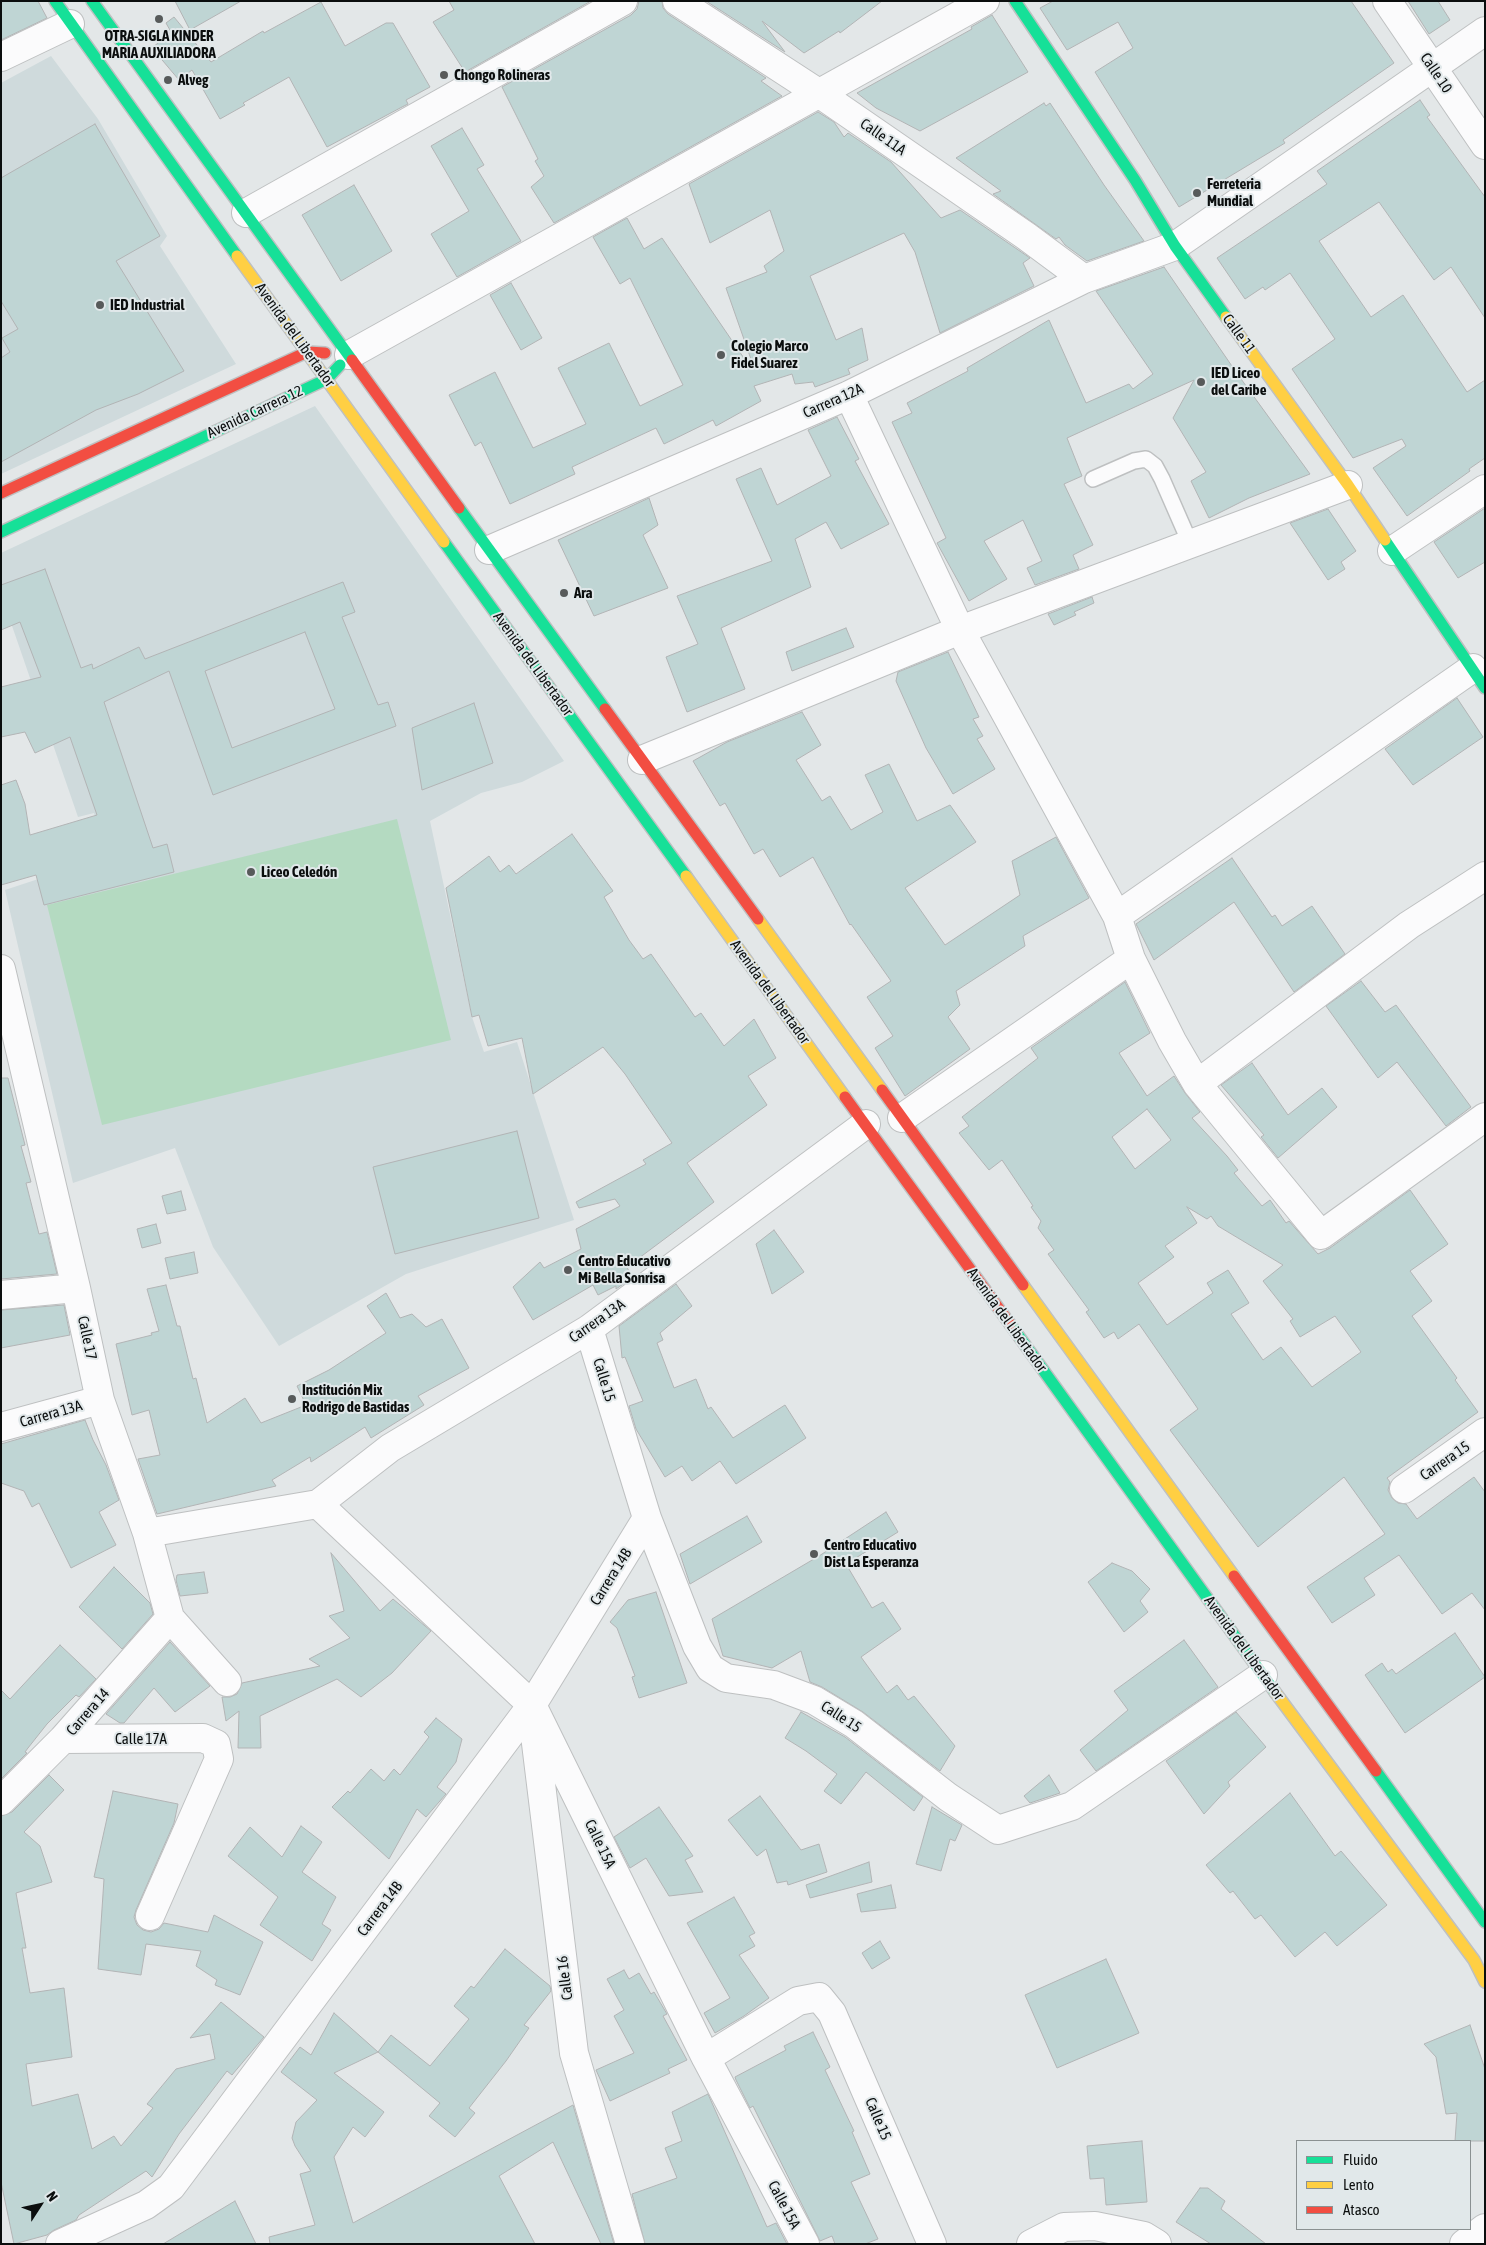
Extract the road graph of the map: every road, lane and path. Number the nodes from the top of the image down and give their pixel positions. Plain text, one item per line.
1 (55, 1) edge
2 (623, 1) edge
3 (677, 1) edge
4 (985, 1) edge
5 (1015, 1) edge
6 (1387, 1) edge
7 (100, 4) edge
8 (70, 24) junction
9 (1485, 31) edge
10 (1, 57) edge
11 (1432, 67) junction
12 (820, 94) junction
13 (1485, 145) edge
14 (246, 213) junction
15 (1175, 246) junction
16 (1084, 279) junction
17 (307, 352) junction
18 (349, 356) junction
19 (327, 379) junction
20 (849, 395) junction
21 (1092, 479) dead end
22 (1348, 485) junction
23 (1485, 488) edge
24 (1, 493) edge
25 (1, 532) edge
26 (1190, 543) junction
27 (489, 550) junction
28 (1392, 551) junction
29 (960, 630) junction
30 (1479, 678) edge
31 (642, 760) junction
32 (1485, 876) edge
33 (1117, 916) junction
34 (1131, 959) junction
35 (1, 969) edge
36 (1197, 1084) junction
37 (1485, 1117) edge
38 (902, 1118) junction
39 (866, 1124) junction
40 (76, 1288) junction
41 (1, 1295) edge
42 (589, 1329) junction
43 (100, 1400) junction
44 (1, 1427) edge
45 (1485, 1432) edge
46 (1404, 1489) dead end
47 (318, 1504) junction
48 (647, 1518) junction
49 (147, 1533) junction
50 (170, 1618) junction
51 (1263, 1675) junction
52 (227, 1682) dead end
53 (532, 1705) junction
54 (64, 1739) junction
55 (1, 1801) edge
56 (150, 1916) dead end
57 (1485, 1922) edge
58 (1485, 1982) edge
59 (706, 2058) junction
60 (1485, 2228) edge
61 (1093, 2235) edge
62 (60, 2244) edge
63 (630, 2244) edge
64 (805, 2244) edge
65 (932, 2244) edge
66 (1031, 2244) edge
67 (1157, 2244) edge
68 (1464, 2244) edge

1 - 8 main road, Avenida del Libertador
2 - 14 street
3 - 12 street, Calle 11A
4 - 12 street
5 - 15 main road, Calle 11
6 - 11 street, Calle 10
7 - 14 main road, Avenida del Libertador
8 - 10 street
8 - 17 main road, Avenida del Libertador
9 - 11 street, Carrera 12A
11 - 13 street, Calle 10
11 - 15 street, Carrera 12A
12 - 16 street, Calle 11A
12 - 18 street
14 - 18 main road, Avenida del Libertador
15 - 16 street, Carrera 12A
15 - 22 main road, Calle 11
16 - 20 street, Carrera 12A
17 - 18 main road
17 - 19 main road, Avenida del Libertador
17 - 24 main road
18 - 19 main road, Avenida Carrera 12
18 - 27 main road, Avenida del Libertador
19 - 25 main road, Avenida Carrera 12
19 - 39 main road, Avenida del Libertador
20 - 27 street, Carrera 12A
20 - 29 street
21 - 26 lane
22 - 26 street
22 - 28 main road, Calle 11
23 - 28 street
26 - 29 street
27 - 31 main road, Avenida del Libertador
28 - 30 main road, Calle 11
29 - 31 street
29 - 33 street
30 - 33 street
31 - 38 main road, Avenida del Libertador
32 - 36 street
33 - 34 street
34 - 36 street
34 - 38 street
35 - 40 street, Calle 17
36 - 37 street
38 - 57 main road, Avenida del Libertador
39 - 42 street, Carrera 13A
39 - 51 main road, Avenida del Libertador
40 - 41 street
40 - 43 street, Calle 17
42 - 47 street, Carrera 13A
42 - 48 street, Calle 15
43 - 44 street, Carrera 13A
43 - 49 street, Calle 17
45 - 46 street, Carrera 15
47 - 49 street
47 - 53 street, Calle 15A
48 - 51 street, Calle 15
48 - 53 street, Carrera 14B
49 - 50 street, Calle 17
50 - 52 street, Calle 17
50 - 54 street, Carrera 14
51 - 58 main road, Avenida del Libertador
53 - 59 street, Calle 15A
53 - 62 street, Carrera 14B
53 - 63 street, Calle 16
54 - 55 street, Carrera 14
54 - 56 street, Calle 17A
59 - 64 street, Calle 15A
59 - 65 street, Calle 15
60 - 68 street
61 - 66 street
61 - 67 street

